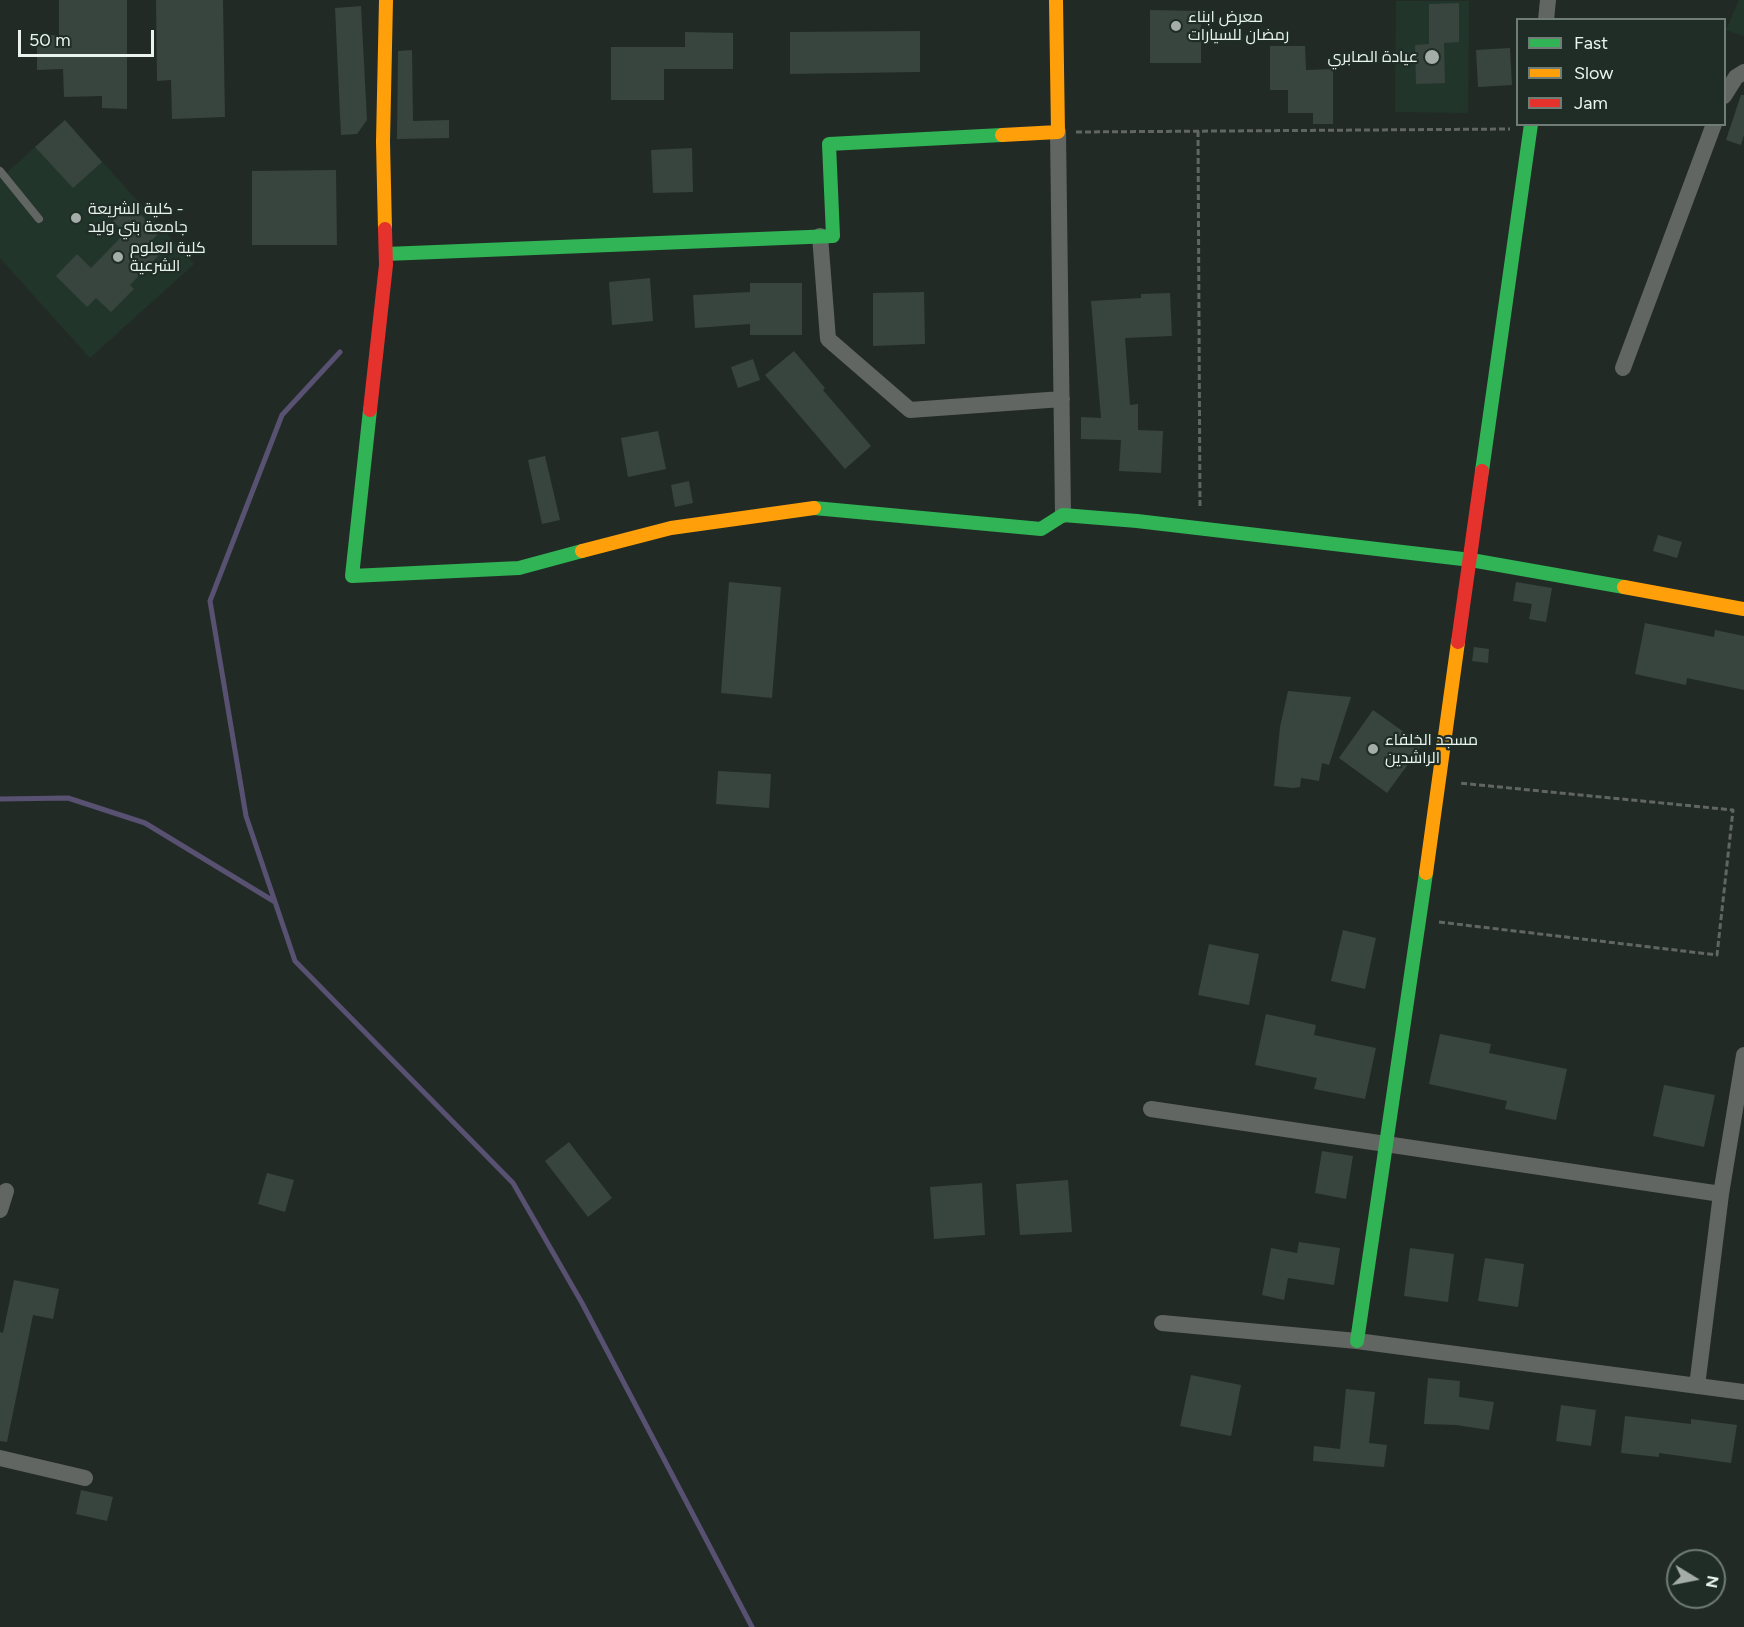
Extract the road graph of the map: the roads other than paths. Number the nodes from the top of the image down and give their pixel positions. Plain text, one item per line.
1 (386, 0) edge
2 (1056, 0) edge
3 (1548, 0) edge
4 (1545, 18) edge
5 (1744, 72) edge
6 (1726, 94) edge
7 (1713, 126) edge
8 (1531, 127) edge
9 (1058, 132) junction
10 (0, 171) edge
11 (39, 219) dead end
12 (820, 236) junction
13 (386, 254) junction
14 (1623, 368) dead end
15 (1062, 399) junction
16 (1063, 515) junction
17 (1471, 560) junction
18 (1744, 609) edge
19 (1744, 1054) edge
20 (1151, 1109) dead end
21 (1387, 1144) junction
22 (6, 1191) dead end
23 (1721, 1194) junction
24 (0, 1210) edge
25 (1162, 1323) dead end
26 (1357, 1341) junction
27 (1698, 1386) junction
28 (1744, 1392) edge
29 (0, 1458) edge
30 (85, 1478) dead end

1 - 13 street
2 - 9 street
3 - 4 street
5 - 6 street
7 - 14 street
8 - 17 street
9 - 12 street
9 - 15 street
10 - 11 lane
12 - 13 street
12 - 15 street
13 - 16 street
15 - 16 street
16 - 17 street
17 - 18 street
17 - 21 street
19 - 23 street
20 - 21 street
21 - 23 street
21 - 26 street
22 - 24 street
23 - 27 street
25 - 26 street
26 - 27 street
27 - 28 street
29 - 30 street

